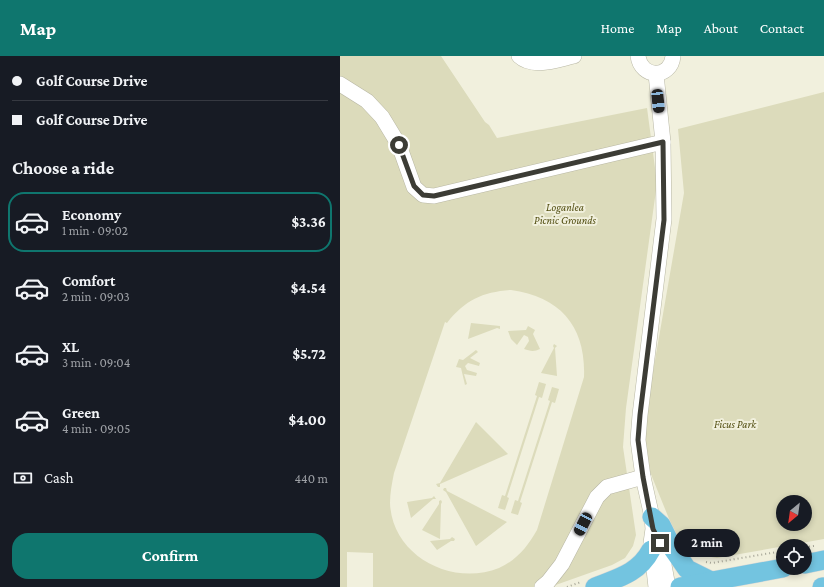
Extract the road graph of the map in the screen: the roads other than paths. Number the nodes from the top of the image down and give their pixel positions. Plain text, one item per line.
1 (519, 56) edge
2 (574, 56) edge
3 (638, 56) edge
4 (673, 56) edge
5 (656, 74) junction
6 (340, 84) edge
7 (663, 142) junction
8 (643, 477) junction
9 (653, 523) junction
10 (651, 550) junction
11 (824, 560) edge
12 (812, 563) edge
13 (776, 569) edge
14 (710, 581) junction
15 (542, 587) edge
16 (595, 587) edge
17 (656, 587) edge
18 (668, 587) edge
19 (680, 587) edge

1 - 2 street
3 - 5 street
4 - 5 street
5 - 7 street
6 - 7 street
7 - 8 street
8 - 9 street
8 - 15 street
9 - 10 street
9 - 14 main road
9 - 18 street
10 - 16 main road
10 - 17 street
11 - 12 main road
13 - 14 main road
14 - 19 main road

